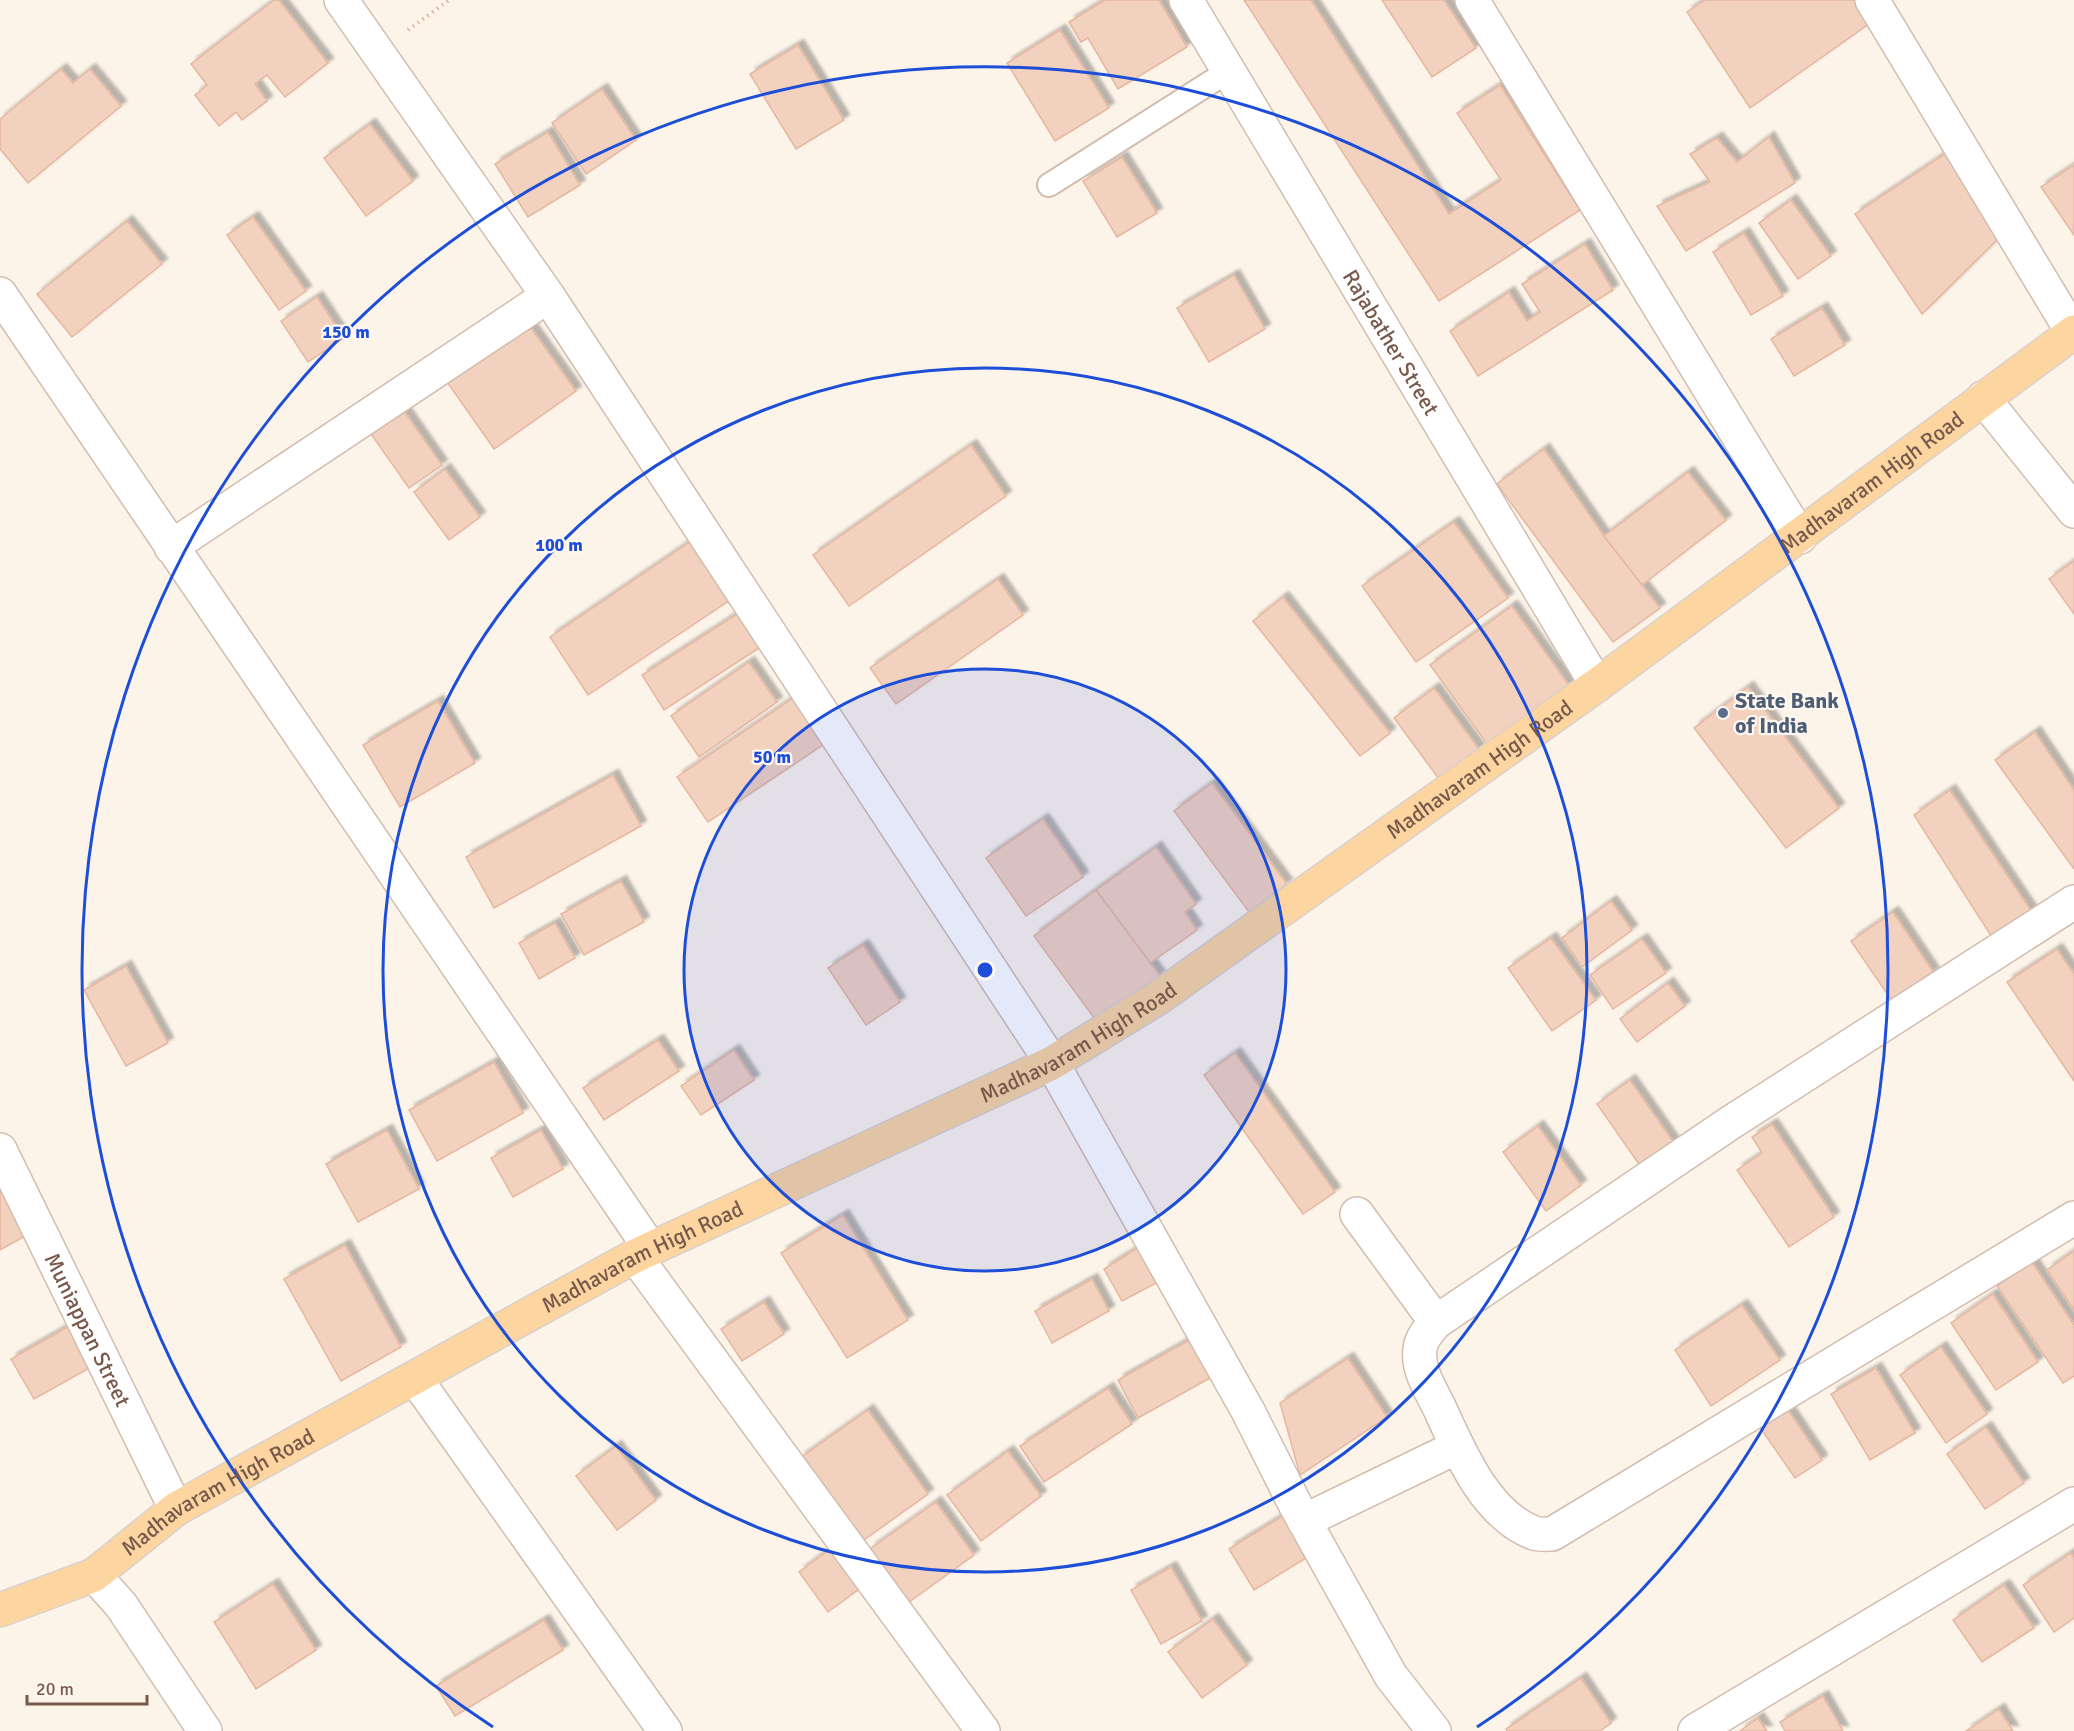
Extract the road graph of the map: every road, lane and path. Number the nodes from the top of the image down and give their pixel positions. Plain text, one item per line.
1 (341, 0) edge
2 (449, 0) edge
3 (1186, 0) edge
4 (1472, 0) edge
5 (1872, 0) edge
6 (377, 52) junction
7 (1230, 70) junction
8 (1049, 185) dead end
9 (0, 294) edge
10 (548, 296) junction
11 (2073, 333) edge
12 (1983, 398) junction
13 (2074, 511) edge
14 (1800, 537) junction
15 (171, 547) junction
16 (1597, 686) junction
17 (2074, 902) edge
18 (1052, 1063) junction
19 (0, 1150) edge
20 (1357, 1214) dead end
21 (2074, 1218) edge
22 (642, 1252) junction
23 (1436, 1322) junction
24 (415, 1378) junction
25 (1457, 1447) junction
26 (2074, 1504) edge
27 (176, 1509) junction
28 (1304, 1521) junction
29 (94, 1575) junction
30 (0, 1610) edge
31 (205, 1731) edge
32 (665, 1731) edge
33 (983, 1731) edge
34 (1434, 1731) edge
35 (1695, 1731) edge

1 - 6 street
2 - 6 path
3 - 7 street, Rajabather Street
4 - 14 street
5 - 11 street
6 - 10 street
7 - 8 lane
7 - 16 street, Rajabather Street
9 - 15 street
10 - 15 street
10 - 18 street
11 - 12 main road, Madhavaram High Road
12 - 13 street
12 - 14 main road, Madhavaram High Road
14 - 16 main road, Madhavaram High Road
15 - 22 street
16 - 18 main road, Madhavaram High Road
17 - 23 street
18 - 22 main road, Madhavaram High Road
18 - 28 street
19 - 27 street, Muniappan Street
20 - 23 street
21 - 25 street
22 - 24 main road, Madhavaram High Road
22 - 33 street
23 - 25 street
24 - 27 main road, Madhavaram High Road
24 - 32 street
25 - 28 street
26 - 35 street
27 - 29 main road, Madhavaram High Road
28 - 34 street
29 - 30 main road, Madhavaram High Road
29 - 31 street

